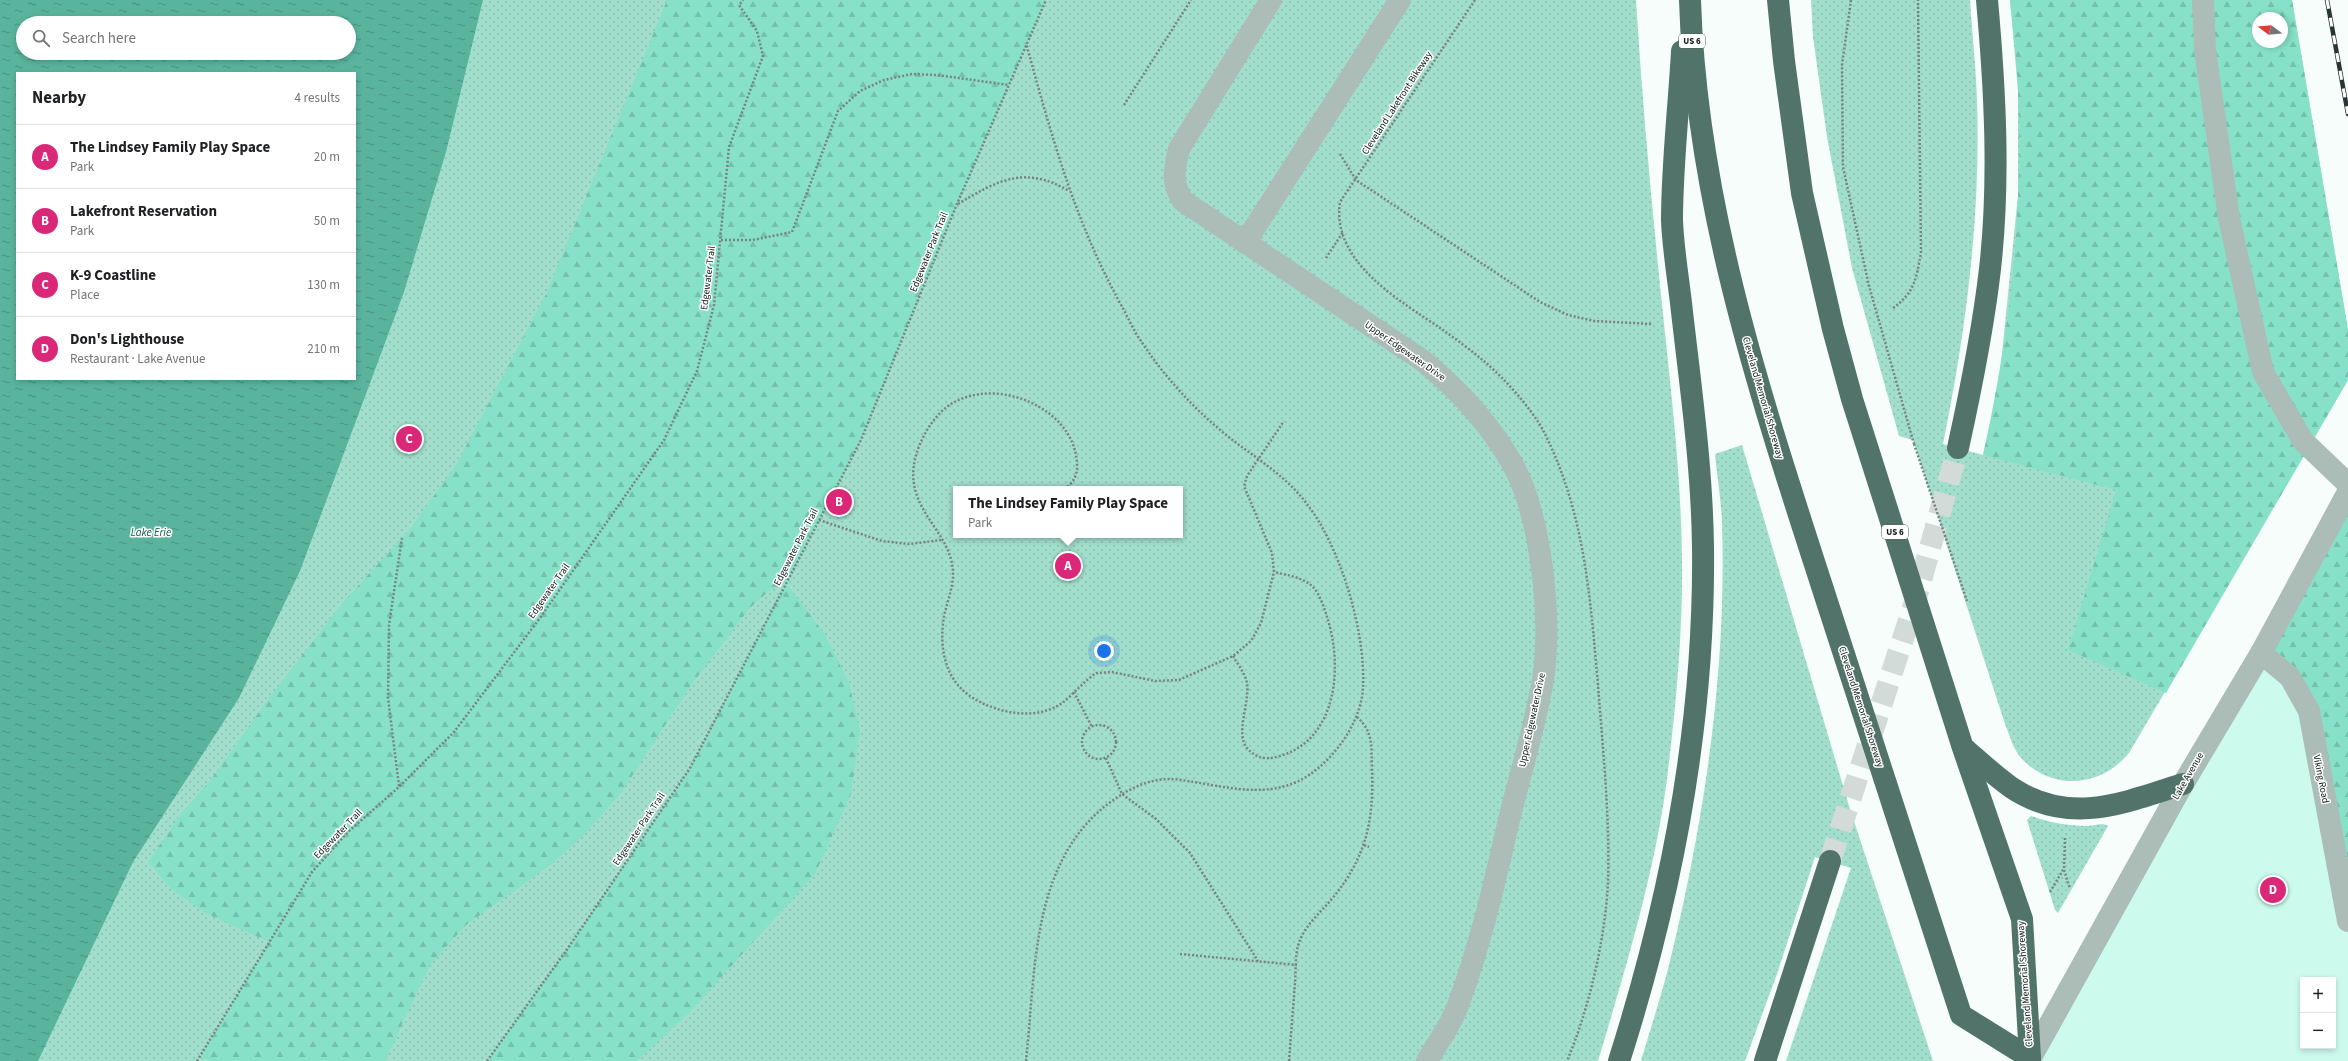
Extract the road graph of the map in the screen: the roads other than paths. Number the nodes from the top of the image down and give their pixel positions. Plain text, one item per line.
1 (1271, 0) edge
2 (1400, 0) edge
3 (1685, 0) edge
4 (1690, 0) edge
5 (1778, 0) edge
6 (1987, 0) edge
7 (2203, 0) edge
8 (1245, 243) junction
9 (1958, 448) tunnel mouth
10 (2348, 484) edge
11 (2348, 492) edge
12 (2261, 653) junction
13 (1963, 748) junction
14 (2184, 784) junction
15 (1830, 861) tunnel mouth
16 (2348, 921) edge
17 (2029, 1060) edge
18 (1427, 1061) edge
19 (1619, 1061) edge
20 (1765, 1061) edge

1 - 8 street, Upper Edgewater Drive
2 - 8 street
3 - 19 highway
4 - 17 highway, Cleveland Memorial Shoreway / US 6
5 - 13 highway, Cleveland Memorial Shoreway / US 6
6 - 9 highway
7 - 10 street
8 - 18 street, Upper Edgewater Drive
11 - 12 street, Lake Avenue
12 - 14 street, Lake Avenue
12 - 16 street, Viking Road
13 - 14 highway
13 - 17 highway, Cleveland Memorial Shoreway / US 6
14 - 17 street, Lake Avenue
15 - 20 highway

